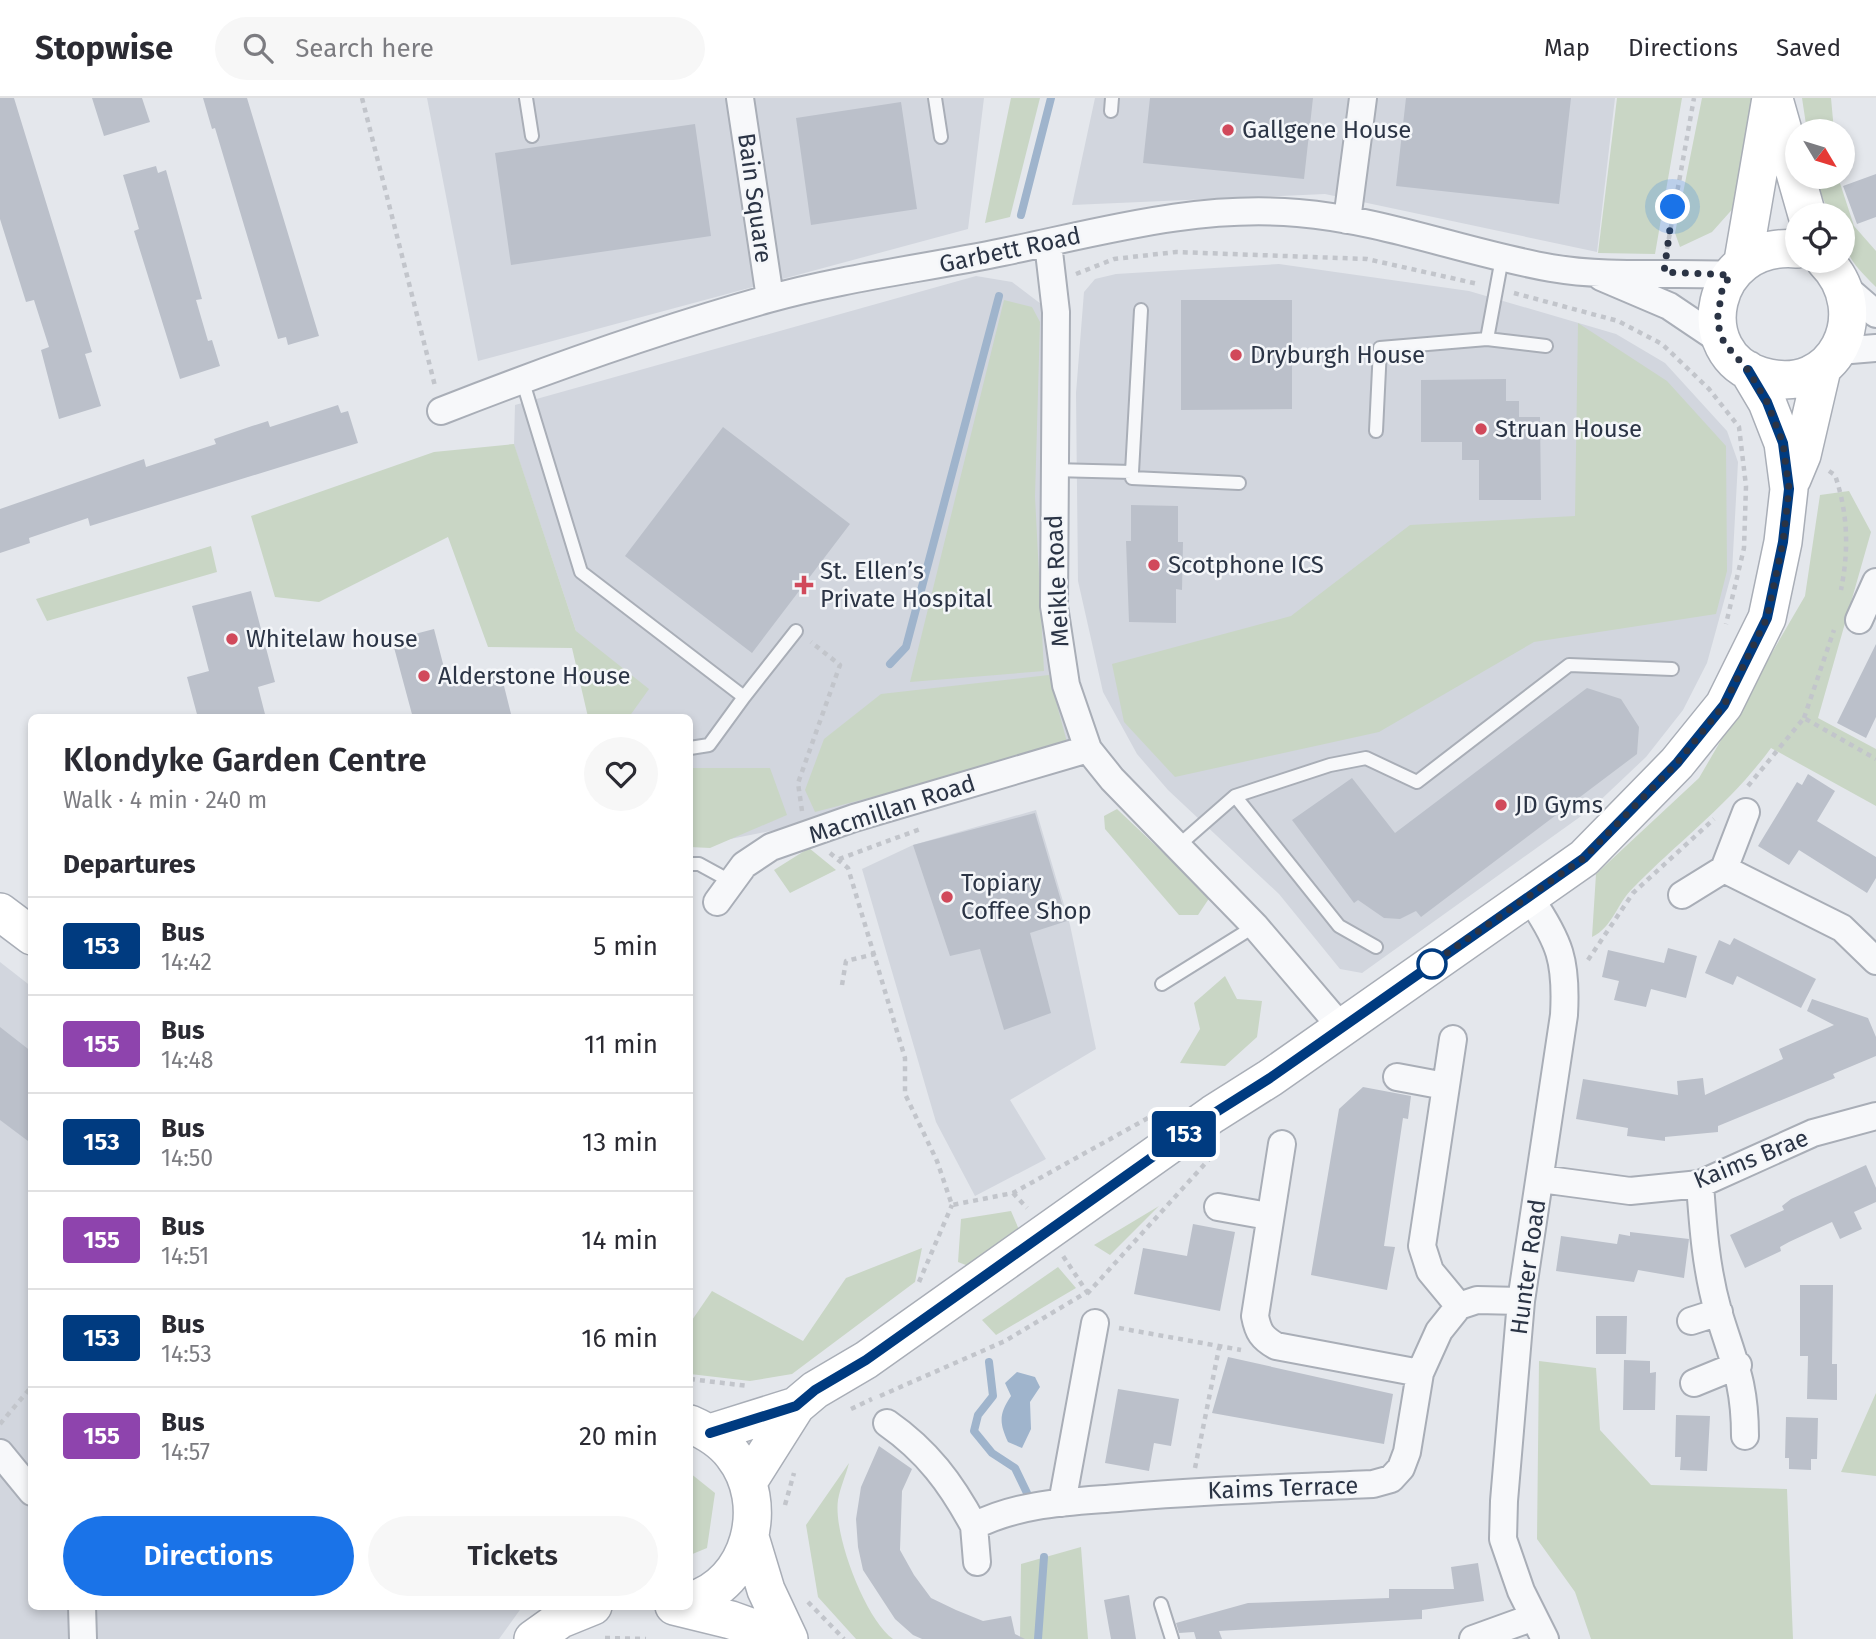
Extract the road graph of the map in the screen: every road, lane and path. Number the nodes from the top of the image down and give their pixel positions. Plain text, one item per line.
1 (362, 98) edge
2 (526, 98) edge
3 (740, 98) edge
4 (935, 98) edge
5 (1363, 98) edge
6 (1694, 98) edge
7 (1772, 98) edge
8 (532, 136) dead end
9 (942, 138) dead end
10 (1803, 203) edge
11 (1347, 220) junction
12 (1048, 243) junction
13 (1785, 248) edge
14 (1502, 258) junction
15 (1736, 268) junction
16 (1664, 272) junction
17 (1593, 274) junction
18 (1835, 274) edge
19 (1052, 280) junction
20 (1496, 288) junction
21 (770, 298) junction
22 (1141, 310) dead end
23 (1876, 314) edge
24 (1487, 339) junction
25 (1724, 343) junction
26 (1546, 346) dead end
27 (1876, 348) edge
28 (1830, 360) junction
29 (1748, 370) junction
30 (522, 379) junction
31 (441, 411) joint
32 (1376, 431) dead end
33 (1801, 455) junction
34 (1053, 470) junction
35 (1132, 472) junction
36 (1239, 483) dead end
37 (1789, 489) junction
38 (1876, 582) edge
39 (1841, 592) dead end
40 (1848, 619) joint
41 (1725, 629) dead end
42 (796, 631) joint
43 (1672, 670) dead end
44 (744, 697) junction
45 (1804, 718) dead end
46 (693, 748) edge
47 (1088, 749) junction
48 (1235, 796) junction
49 (1746, 812) dead end
50 (806, 835) junction
51 (1179, 845) junction
52 (693, 864) edge
53 (1724, 869) junction
54 (724, 892) joint
55 (1682, 895) dead end
56 (1530, 898) junction
57 (0, 912) edge
58 (1255, 926) junction
59 (28, 933) edge
60 (1376, 947) dead end
61 (875, 954) junction
62 (1876, 961) edge
63 (1162, 984) dead end
64 (842, 985) dead end
65 (1340, 1027) junction
66 (1453, 1039) dead end
67 (1397, 1077) dead end
68 (1445, 1086) junction
69 (1152, 1116) dead end
70 (1876, 1116) edge
71 (1282, 1144) dead end
72 (1219, 1147) dead end
73 (1541, 1179) junction
74 (1700, 1184) junction
75 (1013, 1194) junction
76 (952, 1205) junction
77 (1218, 1207) dead end
78 (1032, 1214) dead end
79 (1268, 1216) junction
80 (918, 1285) dead end
81 (1521, 1300) junction
82 (1459, 1306) junction
83 (1719, 1312) junction
84 (1691, 1321) dead end
85 (1096, 1323) junction
86 (1263, 1338) junction
87 (1219, 1348) junction
88 (1738, 1366) junction
89 (1420, 1373) junction
90 (1694, 1383) dead end
91 (28, 1391) edge
92 (796, 1406) junction
93 (887, 1423) dead end
94 (0, 1424) edge
95 (700, 1429) edge
96 (1745, 1436) dead end
97 (0, 1454) edge
98 (748, 1482) junction
99 (28, 1487) edge
100 (1190, 1491) junction
101 (1062, 1503) junction
102 (974, 1526) junction
103 (750, 1536) junction
104 (977, 1562) dead end
105 (693, 1599) edge
106 (1161, 1604) dead end
107 (82, 1610) edge
108 (542, 1610) edge
109 (583, 1610) edge
110 (690, 1610) edge
111 (1540, 1628) edge
112 (592, 1638) edge
113 (83, 1639) edge
114 (517, 1639) edge
115 (533, 1639) edge
116 (646, 1639) edge
117 (787, 1639) edge
118 (1172, 1639) edge
119 (1473, 1639) edge

1 - 31 path
2 - 8 lane
3 - 21 street, Bain Square
4 - 9 lane
5 - 11 street
6 - 16 path
7 - 10 street
7 - 15 street
11 - 12 street, Garbett Road
11 - 14 street, Garbett Road
12 - 19 street, Meikle Road
12 - 21 street, Garbett Road
13 - 15 street
14 - 17 street, Garbett Road
14 - 20 lane
15 - 16 street, Garbett Road
15 - 25 street
16 - 17 street, Garbett Road
17 - 25 street, Garbett Road
18 - 23 street
18 - 28 street
19 - 20 path
19 - 34 street, Meikle Road
20 - 24 lane
20 - 41 path
21 - 30 street, Garbett Road
22 - 35 lane
24 - 26 lane
24 - 32 lane
25 - 29 street
27 - 28 street
28 - 29 street
28 - 33 street
29 - 37 street
30 - 31 street, Garbett Road
30 - 44 lane
33 - 37 street
33 - 39 path
34 - 35 lane
34 - 47 street, Meikle Road
35 - 36 lane
37 - 56 street
38 - 40 street
40 - 45 path
42 - 44 lane
42 - 50 path
43 - 48 lane
44 - 46 lane
47 - 50 street, Macmillan Road
47 - 51 street, Meikle Road
48 - 51 lane
48 - 60 lane
49 - 53 street
50 - 54 street, Macmillan Road
50 - 61 path
51 - 58 street, Meikle Road
52 - 54 lane
53 - 55 street
53 - 62 street
56 - 65 street
56 - 73 street, Hunter Road
57 - 59 street
58 - 63 lane
58 - 65 street, Meikle Road
61 - 64 path
61 - 76 path
65 - 92 street
66 - 68 street
67 - 68 street
68 - 82 street
69 - 75 path
70 - 74 street, Kaims Brae
71 - 79 street
72 - 85 path
73 - 74 street, Kaims Brae
73 - 81 street, Hunter Road
74 - 83 street
75 - 76 path
75 - 78 path
76 - 80 path
77 - 79 street
79 - 86 street
81 - 82 street
81 - 111 street, Hunter Road
82 - 89 street, Kaims Terrace
83 - 84 street
83 - 88 street
85 - 87 path
85 - 101 street
86 - 87 path
86 - 89 street
87 - 100 path
88 - 90 street
88 - 96 street
89 - 100 street, Kaims Terrace
91 - 94 path
92 - 95 street
92 - 98 street
93 - 102 street
95 - 98 street
97 - 99 street
98 - 103 street
100 - 101 street, Kaims Terrace
101 - 102 street, Kaims Terrace
102 - 104 street
103 - 105 street
103 - 117 street
106 - 118 lane
107 - 113 street
108 - 114 street
109 - 115 street
110 - 117 street
111 - 119 street
112 - 116 path

